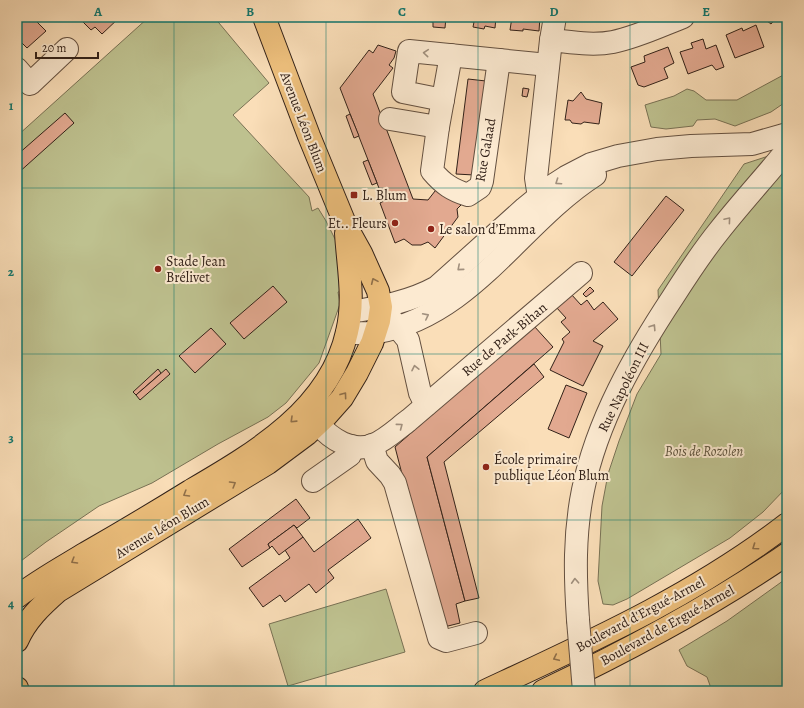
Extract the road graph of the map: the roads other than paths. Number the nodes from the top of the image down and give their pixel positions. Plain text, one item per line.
1 (264, 17) edge
2 (555, 17) edge
3 (683, 17) edge
4 (551, 40) junction
5 (67, 49) dead end
6 (451, 55) junction
7 (499, 60) junction
8 (548, 65) junction
9 (17, 69) edge
10 (443, 100) junction
11 (787, 118) edge
12 (390, 119) dead end
13 (438, 127) junction
14 (787, 134) edge
15 (713, 145) junction
16 (787, 150) edge
17 (546, 203) junction
18 (346, 226) junction
19 (581, 273) dead end
20 (381, 307) junction
21 (351, 312) junction
22 (398, 327) junction
23 (347, 333) junction
24 (376, 333) junction
25 (319, 392) junction
26 (426, 405) junction
27 (318, 424) junction
28 (362, 445) junction
29 (313, 481) dead end
30 (787, 524) edge
31 (787, 554) edge
32 (17, 597) edge
33 (476, 633) dead end
34 (17, 642) edge
35 (17, 688) edge
36 (18, 691) edge
37 (485, 691) edge
38 (543, 691) edge
39 (584, 691) edge

1 - 18 main road, Avenue Léon Blum
2 - 4 street
3 - 4 street
4 - 8 street
5 - 9 street
6 - 7 street
6 - 10 street, Rue Galaad
6 -> 10 street
7 - 8 street
7 - 13 street, Rue Galaad
8 - 17 street
10 - 13 street, Rue Galaad
11 - 15 street
12 - 13 street
14 - 15 street
15 - 17 street
39 -> 16 street, Rue Napoléon III, bridge
17 -> 20 street
22 -> 17 street
20 -> 18 main road, Avenue Léon Blum
18 - 21 main road, Avenue Léon Blum
19 - 26 street, Rue de Park-Bihan
20 - 21 street
20 - 22 street, Avenue Léon Blum
20 - 24 main road, Avenue Léon Blum
21 - 23 main road, Avenue Léon Blum
22 - 24 street
26 -> 22 street, Avenue Léon Blum
23 - 24 street
23 - 25 main road, Avenue Léon Blum
27 -> 24 main road, Avenue Léon Blum
25 - 27 street, Avenue Léon Blum
25 -> 32 main road, Avenue Léon Blum
28 -> 26 street
27 - 28 street
34 -> 27 main road, Avenue Léon Blum
28 - 29 street
28 - 33 street
30 -> 37 main road, Boulevard d'Ergué-Armel
31 - 38 main road, Boulevard de Ergué-Armel
35 - 36 main road

